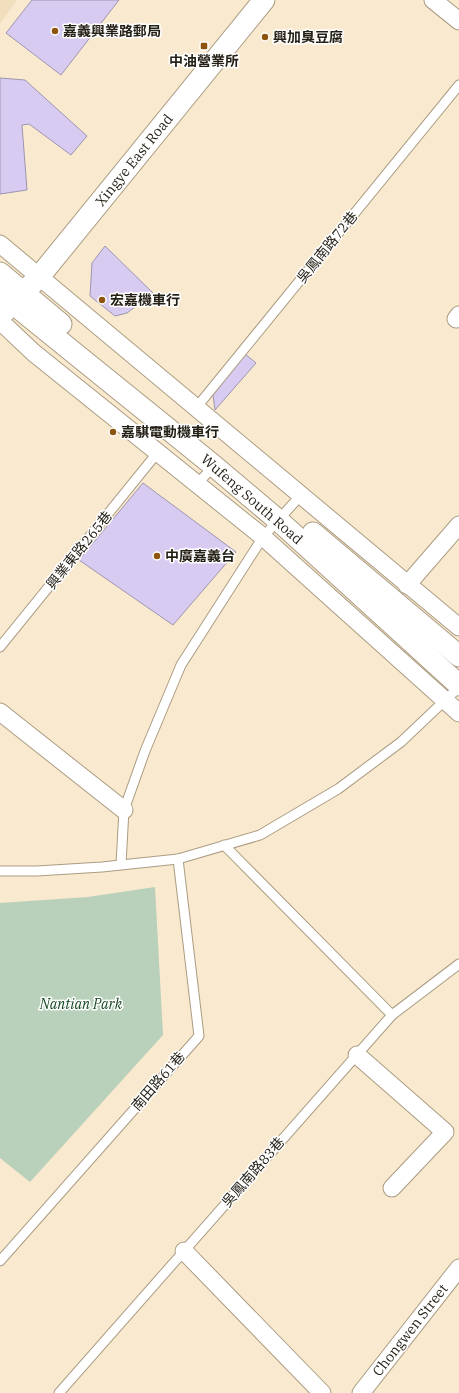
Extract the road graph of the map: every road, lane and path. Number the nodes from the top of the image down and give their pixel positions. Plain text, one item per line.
1 (264, 0) edge
2 (433, 0) edge
3 (459, 21) edge
4 (459, 86) edge
5 (0, 244) edge
6 (0, 273) edge
7 (39, 277) junction
8 (9, 301) edge
9 (0, 321) edge
10 (196, 408) junction
11 (158, 452) junction
12 (214, 466) junction
13 (198, 483) junction
14 (301, 495) junction
15 (283, 516) junction
16 (459, 525) edge
17 (263, 537) junction
18 (407, 585) junction
19 (459, 627) edge
20 (0, 647) edge
21 (459, 656) edge
22 (459, 686) edge
23 (444, 701) junction
24 (0, 712) edge
25 (459, 713) edge
26 (124, 810) junction
27 (224, 845) junction
28 (178, 859) junction
29 (121, 864) junction
30 (0, 871) edge
31 (459, 964) edge
32 (392, 1015) junction
33 (357, 1055) junction
34 (392, 1188) dead end
35 (184, 1251) junction
36 (0, 1261) edge
37 (459, 1268) edge
38 (60, 1393) edge
39 (322, 1393) edge
40 (361, 1393) edge

1 - 7 street, Xingye East Road
2 - 3 street
4 - 10 lane, 吳鳳南路72巷
5 - 7 street
6 - 8 street, Wufeng South Road
7 - 8 street, Xingye East Road
7 - 10 street
8 - 12 street, Wufeng South Road
8 - 15 street, Wufeng South Road
9 - 11 street, Wufeng South Road
10 - 14 street
11 - 13 street, Wufeng South Road
11 - 20 lane, 興業東路265巷
12 - 13 lane
12 - 15 street, Wufeng South Road
13 - 17 street, Wufeng South Road
14 - 15 lane
14 - 18 street
15 - 17 lane
15 - 21 street, Wufeng South Road
15 - 22 street, Wufeng South Road
16 - 18 street
17 - 23 street, Wufeng South Road
17 - 26 lane
18 - 19 street
22 - 23 lane
23 - 25 street, Wufeng South Road
23 - 27 lane
24 - 26 street
26 - 29 lane
27 - 28 lane
27 - 32 lane
28 - 29 lane
28 - 36 lane, 南田路61巷
29 - 30 lane
31 - 32 lane, 吳鳳南路83巷
32 - 33 lane, 吳鳳南路83巷
33 - 34 street
33 - 35 lane, 吳鳳南路83巷
35 - 38 lane, 吳鳳南路83巷
35 - 39 street
37 - 40 street, Chongwen Street

